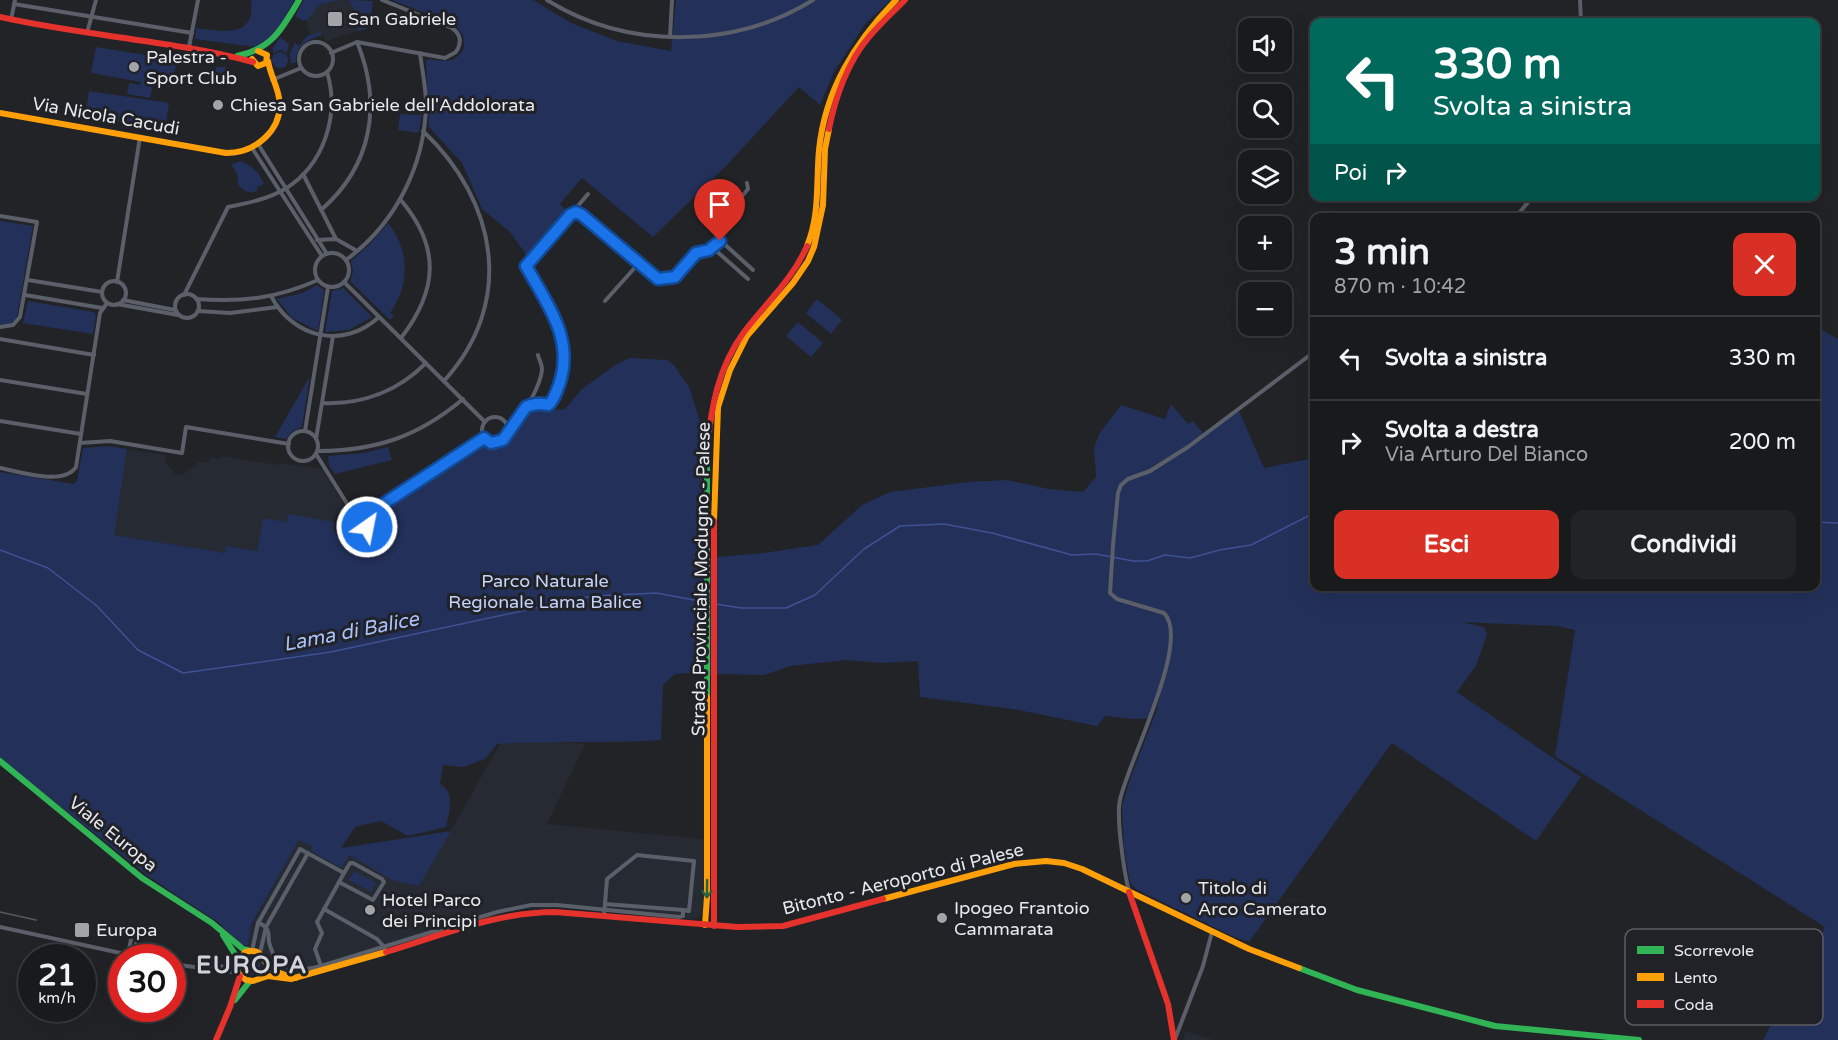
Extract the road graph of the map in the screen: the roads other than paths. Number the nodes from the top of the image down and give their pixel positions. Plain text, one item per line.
1 (96, 0) edge
2 (198, 0) edge
3 (382, 0) edge
4 (547, 0) edge
5 (672, 0) edge
6 (813, 0) edge
7 (896, 0) edge
8 (905, 0) edge
9 (1580, 0) edge
10 (14, 2) edge
11 (297, 2) edge
12 (91, 18) junction
13 (1581, 18) edge
14 (0, 19) edge
15 (11, 20) junction
16 (87, 33) junction
17 (192, 33) junction
18 (276, 35) junction
19 (670, 37) junction
20 (357, 42) junction
21 (189, 47) junction
22 (256, 52) junction
23 (331, 53) junction
24 (420, 53) junction
25 (234, 56) junction
26 (268, 59) junction
27 (253, 62) junction
28 (301, 68) junction
29 (327, 72) junction
30 (272, 80) junction
31 (0, 113) edge
32 (423, 131) junction
33 (140, 137) junction
34 (255, 146) junction
35 (303, 174) junction
36 (747, 183) dead end
37 (286, 189) junction
38 (280, 191) junction
39 (588, 194) dead end
40 (400, 199) junction
41 (1529, 201) edge
42 (321, 210) junction
43 (1519, 213) edge
44 (570, 215) junction
45 (0, 216) edge
46 (336, 239) junction
47 (318, 240) junction
48 (720, 241) junction
49 (713, 248) junction
50 (357, 252) junction
51 (327, 254) junction
52 (322, 256) junction
53 (346, 260) junction
54 (639, 263) junction
55 (753, 270) dead end
56 (748, 279) dead end
57 (28, 280) junction
58 (318, 280) junction
59 (117, 282) junction
60 (344, 282) junction
61 (328, 287) junction
62 (102, 292) junction
63 (25, 295) junction
64 (184, 295) junction
65 (271, 296) junction
66 (196, 299) junction
67 (123, 300) junction
68 (605, 301) dead end
69 (107, 303) junction
70 (116, 304) junction
71 (277, 307) junction
72 (102, 308) junction
73 (175, 310) junction
74 (198, 310) junction
75 (179, 315) junction
76 (380, 317) junction
77 (0, 327) edge
78 (321, 336) junction
79 (333, 336) junction
80 (401, 338) junction
81 (0, 339) edge
82 (94, 355) junction
83 (538, 355) dead end
84 (1310, 355) edge
85 (426, 363) junction
86 (0, 380) edge
87 (444, 381) junction
88 (87, 394) junction
89 (463, 399) junction
90 (322, 403) junction
91 (526, 407) junction
92 (0, 421) edge
93 (485, 422) junction
94 (305, 432) junction
95 (507, 433) junction
96 (81, 434) junction
97 (484, 438) junction
98 (316, 439) junction
99 (80, 443) junction
100 (289, 444) junction
101 (317, 453) junction
102 (0, 468) edge
103 (351, 510) junction
104 (365, 516) junction
105 (710, 549) junction
106 (710, 663) junction
107 (0, 761) edge
108 (308, 853) junction
109 (290, 867) junction
110 (298, 872) junction
111 (344, 873) junction
112 (339, 882) junction
113 (1129, 892) junction
114 (605, 904) junction
115 (324, 909) junction
116 (683, 910) junction
117 (604, 913) junction
118 (483, 916) junction
119 (499, 917) junction
120 (212, 923) junction
121 (258, 923) junction
122 (705, 925) junction
123 (714, 926) junction
124 (0, 927) edge
125 (266, 927) junction
126 (446, 928) junction
127 (459, 929) junction
128 (1212, 932) junction
129 (131, 939) dead end
130 (137, 940) dead end
131 (130, 944) edge
132 (137, 944) edge
133 (385, 950) junction
134 (108, 951) edge
135 (251, 951) junction
136 (260, 953) junction
137 (237, 961) junction
138 (351, 963) junction
139 (267, 965) junction
140 (321, 966) junction
141 (186, 967) edge
142 (204, 970) junction
143 (239, 974) junction
144 (263, 976) junction
145 (296, 978) junction
146 (250, 981) junction
147 (230, 1007) junction
148 (216, 1040) edge
149 (1174, 1040) edge
150 (1639, 1040) edge

1 - 12 street
2 - 17 street
3 - 24 street
4 - 19 street
5 - 19 street
6 - 19 street
7 - 105 main road, Strada Provinciale Modugno - Palese
8 - 105 main road, Strada Provinciale Modugno - Palese
9 - 13 street
10 - 12 street
10 - 15 street
11 - 18 main road
12 - 16 street
12 - 17 street
14 - 15 main road
15 - 16 main road
16 - 21 main road
17 - 21 street
18 - 22 main road
18 - 26 main road
20 - 23 street
20 - 24 street
20 - 42 street
21 - 25 main road
22 - 25 main road
22 - 26 main road
22 - 27 main road
23 - 28 street
23 - 29 street
24 - 32 street
25 - 27 main road
26 - 27 main road
26 - 30 main road
28 - 29 street
28 - 30 street
29 - 35 street
30 - 34 main road
31 - 33 main road, Via Nicola Cacudi
32 - 40 street
32 - 87 street
33 - 34 main road, Via Nicola Cacudi
33 - 59 street
34 - 37 street
34 - 38 street
35 - 37 street
35 - 42 street
36 - 48 street
37 - 38 street
37 - 47 street
38 - 52 street
38 - 64 street
39 - 44 street
40 - 50 street
40 - 80 street
41 - 43 street
42 - 46 street
44 - 54 street
44 - 91 street
45 - 57 street
46 - 47 street
46 - 50 street
47 - 51 street
48 - 49 street
48 - 55 street
49 - 54 street
49 - 56 street
50 - 53 street
51 - 52 street
51 - 53 street
52 - 58 street
53 - 60 street
54 - 68 street
57 - 62 street
57 - 63 street
58 - 61 street
58 - 65 street
59 - 62 street
59 - 67 street
60 - 61 street
60 - 76 street
61 - 78 street
62 - 69 street
63 - 72 street
63 - 77 street
64 - 66 street
64 - 73 street
65 - 66 street
65 - 71 street
66 - 74 street
67 - 70 street
67 - 73 street
69 - 70 street
69 - 72 street
70 - 75 street
71 - 74 street
71 - 78 street
72 - 82 street
73 - 75 street
74 - 75 street
76 - 79 street
76 - 80 street
78 - 79 street
78 - 94 street
79 - 90 street
80 - 85 street
81 - 82 street
82 - 88 street
83 - 91 street
84 - 113 street
85 - 87 street
85 - 90 street
86 - 88 street
87 - 89 street
88 - 96 street
89 - 93 street
89 - 101 street
90 - 98 street
91 - 95 street
92 - 96 street
93 - 95 street
93 - 97 street
94 - 98 street
94 - 100 street
95 - 97 street
96 - 99 street
97 - 104 street
98 - 101 street
99 - 100 street
99 - 102 street
100 - 101 street
101 - 103 street
103 - 104 street
103 - 104 street
105 - 106 main road, Strada Provinciale Modugno - Palese
106 -> 122 main road, Strada Provinciale Modugno - Palese
106 - 123 main road, Strada Provinciale Modugno - Palese
107 - 120 main road, Viale Europa
108 - 109 street
108 - 110 street
108 - 111 street
109 - 110 street
109 - 121 street
110 - 125 street
111 - 112 street
111 - 112 street
112 - 115 street
113 - 123 main road, Bitonto - Aeroporto di Palese
113 - 128 main road, Bitonto - Aeroporto di Palese
113 - 149 main road
114 - 116 street
114 - 116 street
114 - 117 street
115 - 133 street
115 - 140 street
116 - 117 street
117 - 118 street
117 - 119 main road, Bitonto - Aeroporto di Palese
117 - 122 main road, Bitonto - Aeroporto di Palese
118 - 119 street
118 - 126 street
119 - 127 main road, Bitonto - Aeroporto di Palese
120 - 135 main road, Viale Europa
120 - 137 main road, Viale Europa
121 - 125 street
121 - 135 street
122 - 123 main road, Bitonto - Aeroporto di Palese
124 - 134 street
125 - 136 street
125 - 140 street
126 - 127 street
126 - 133 street
127 - 133 main road, Bitonto - Aeroporto di Palese
128 - 149 street
128 - 150 main road, Bitonto - Aeroporto di Palese
129 - 131 street
130 - 132 street
133 - 138 main road, Bitonto - Aeroporto di Palese
133 - 140 street
135 - 136 main road
135 - 137 main road
136 - 139 main road
137 - 142 street
137 - 143 main road
138 - 140 street
138 - 145 main road, Bitonto - Aeroporto di Palese
139 - 144 main road
139 - 145 main road
141 - 142 street
142 - 143 street
143 - 146 main road
143 - 147 main road
144 - 145 main road, Bitonto - Aeroporto di Palese
144 - 146 main road
146 - 147 main road
147 - 148 main road

